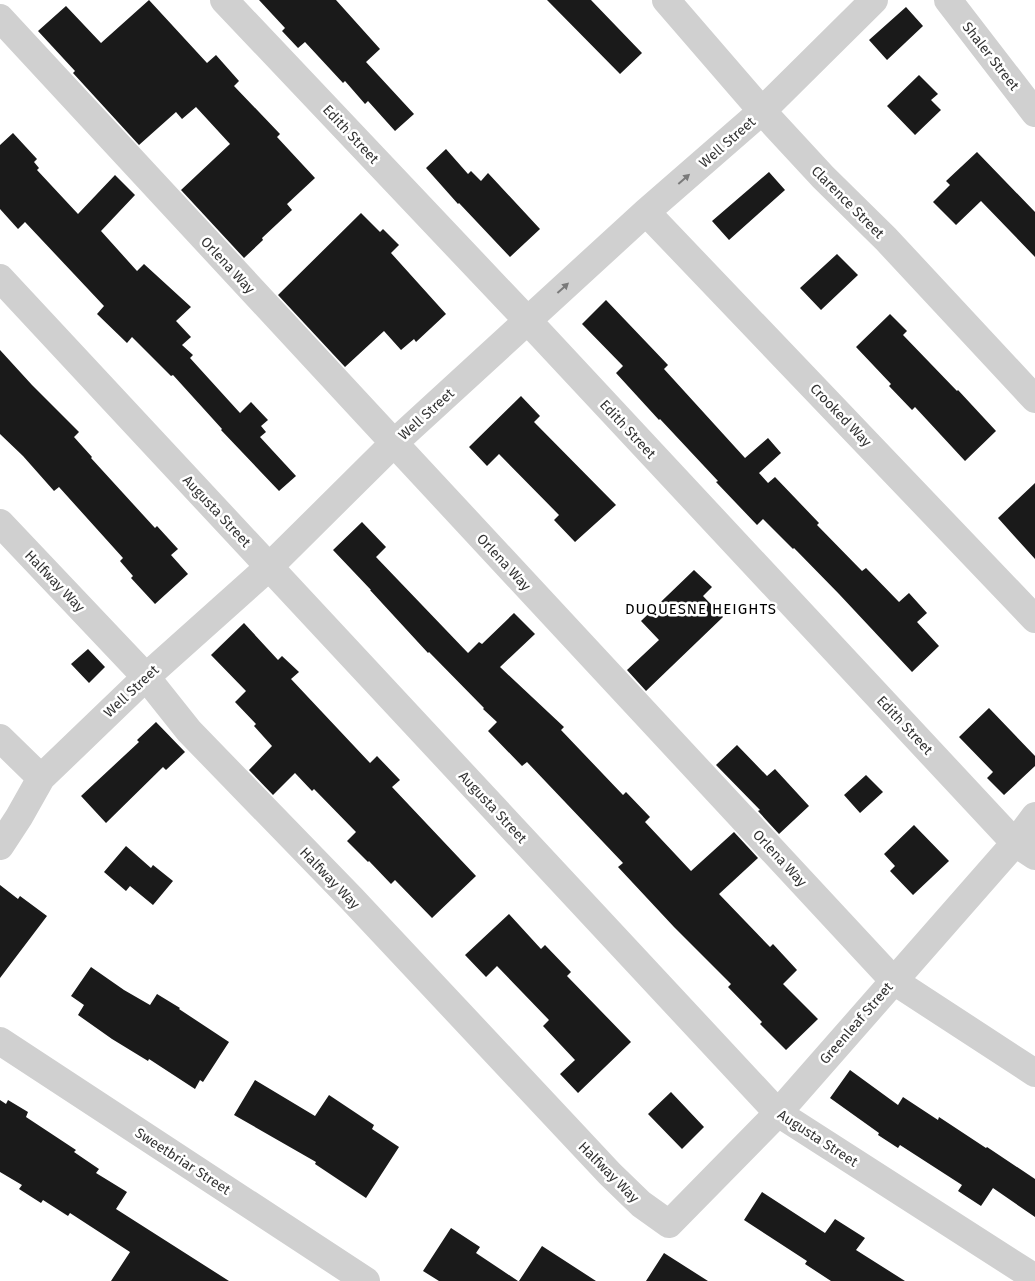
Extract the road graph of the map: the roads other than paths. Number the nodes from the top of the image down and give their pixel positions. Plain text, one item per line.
1 (224, 0) edge
2 (666, 0) edge
3 (874, 0) edge
4 (948, 0) edge
5 (0, 18) edge
6 (762, 111) junction
7 (1035, 113) edge
8 (646, 212) junction
9 (0, 278) edge
10 (528, 321) junction
11 (1035, 399) edge
12 (394, 443) junction
13 (0, 523) edge
14 (269, 566) junction
15 (1035, 619) edge
16 (146, 677) junction
17 (0, 738) edge
18 (41, 778) junction
19 (1035, 816) edge
20 (0, 846) edge
21 (1025, 849) edge
22 (894, 981) junction
23 (0, 1041) edge
24 (1035, 1073) edge
25 (778, 1113) junction
26 (669, 1224) joint
27 (1035, 1278) edge
28 (366, 1281) edge

1 - 10 street, Edith Street
2 - 6 street, Clarence Street
3 - 6 street, Well Street
4 - 7 street, Shaler Street
5 - 12 street, Orlena Way
8 -> 6 street, Well Street
6 - 11 street, Clarence Street
10 -> 8 street, Well Street
8 - 15 street, Crooked Way
9 - 14 street, Augusta Street
10 - 12 street, Well Street
10 - 21 street, Edith Street
12 - 14 street, Well Street
12 - 22 street, Orlena Way
13 - 16 street, Halfway Way
14 - 16 street, Well Street
14 - 25 street, Augusta Street
16 - 18 street, Well Street
16 - 26 street, Halfway Way
17 - 18 street
18 - 20 street, Well Street
19 - 21 street, Greenleaf Street
21 - 22 street, Greenleaf Street
22 - 24 street, Orlena Way
22 - 25 street, Greenleaf Street
23 - 28 street, Sweetbriar Street
25 - 26 street, Greenleaf Street
25 - 27 street, Augusta Street

